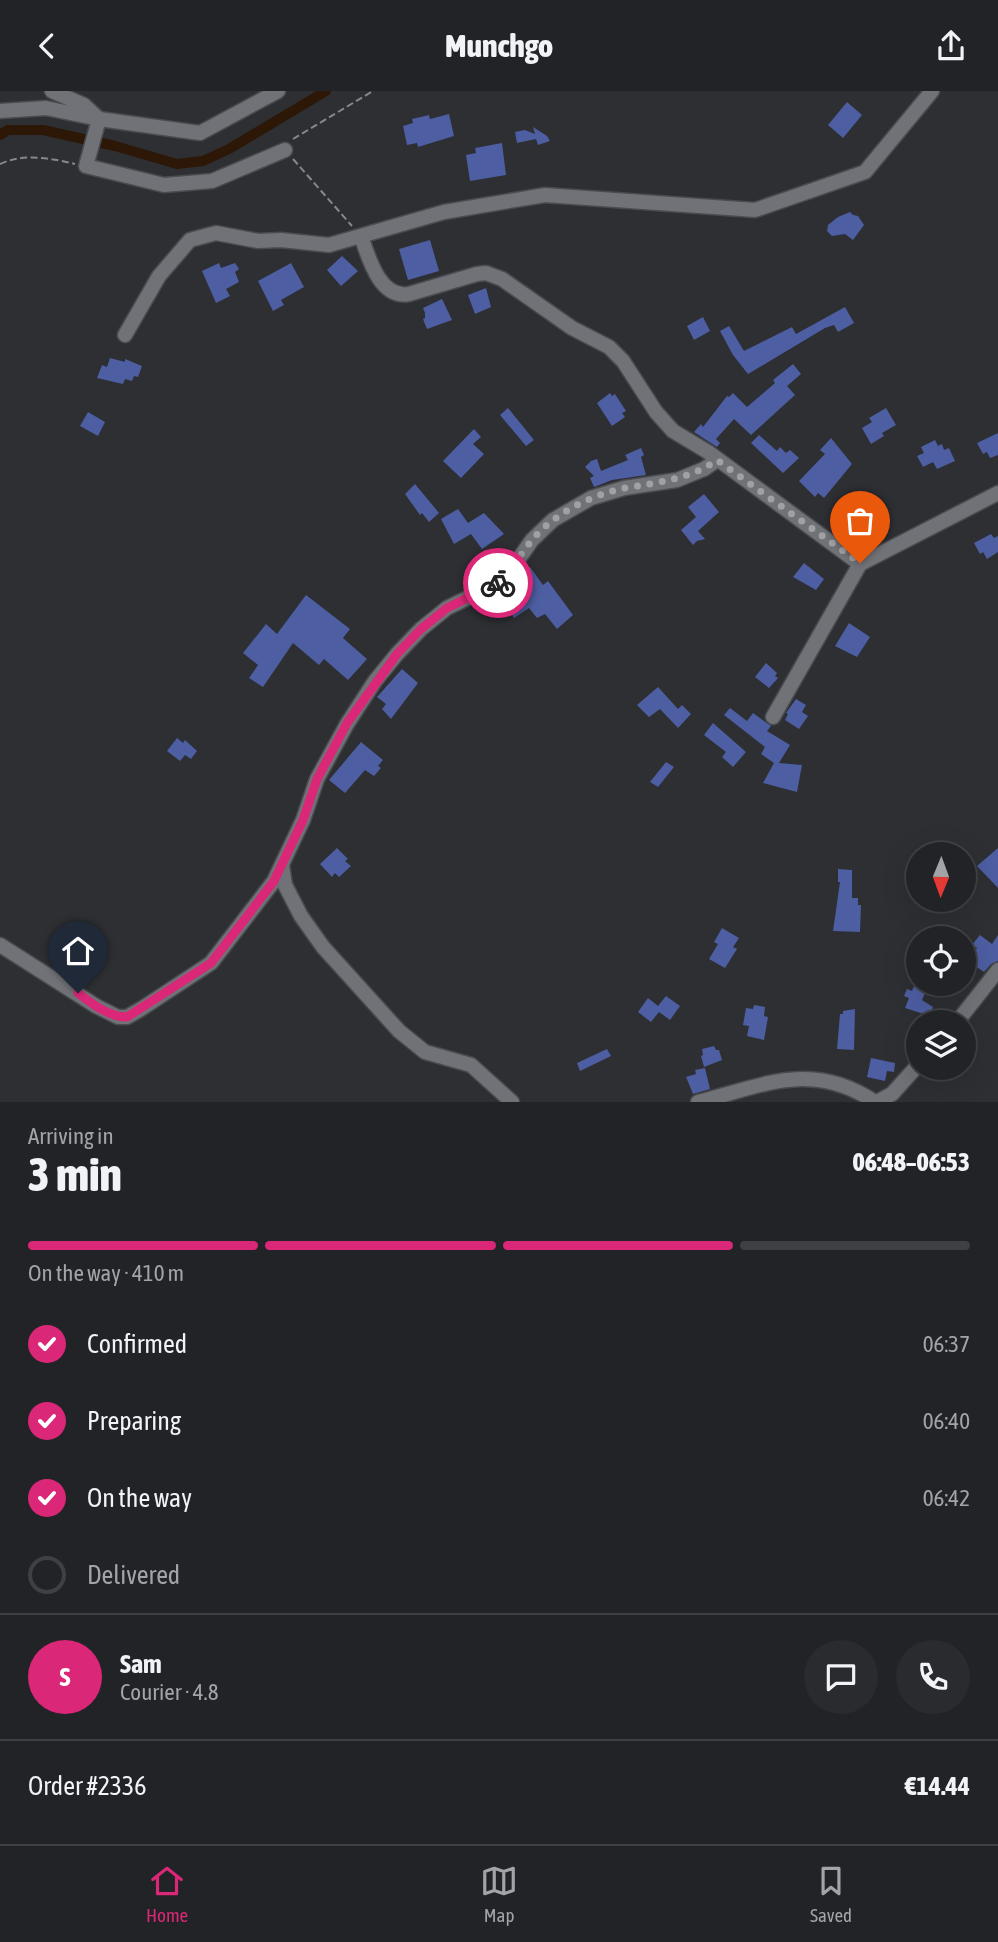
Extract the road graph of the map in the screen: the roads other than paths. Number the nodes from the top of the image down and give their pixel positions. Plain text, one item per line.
1 (52, 91) edge
2 (278, 91) edge
3 (932, 91) edge
4 (0, 111) edge
5 (99, 119) junction
6 (285, 150) road end
7 (361, 236) junction
8 (125, 335) dead end
9 (717, 460) junction
10 (998, 493) edge
11 (860, 563) junction
12 (773, 717) dead end
13 (282, 865) junction
14 (0, 945) edge
15 (998, 971) edge
16 (967, 1010) edge
17 (906, 1078) edge
18 (513, 1102) edge
19 (698, 1102) edge
20 (876, 1102) edge

1 - 5 street
2 - 5 street
3 - 7 street
4 - 5 street
5 - 6 street
7 - 8 street
7 - 9 street
9 - 11 street
9 - 13 street
10 - 11 street
11 - 12 street
13 - 14 street
13 - 18 street
15 - 16 street
17 - 20 street
19 - 20 street

